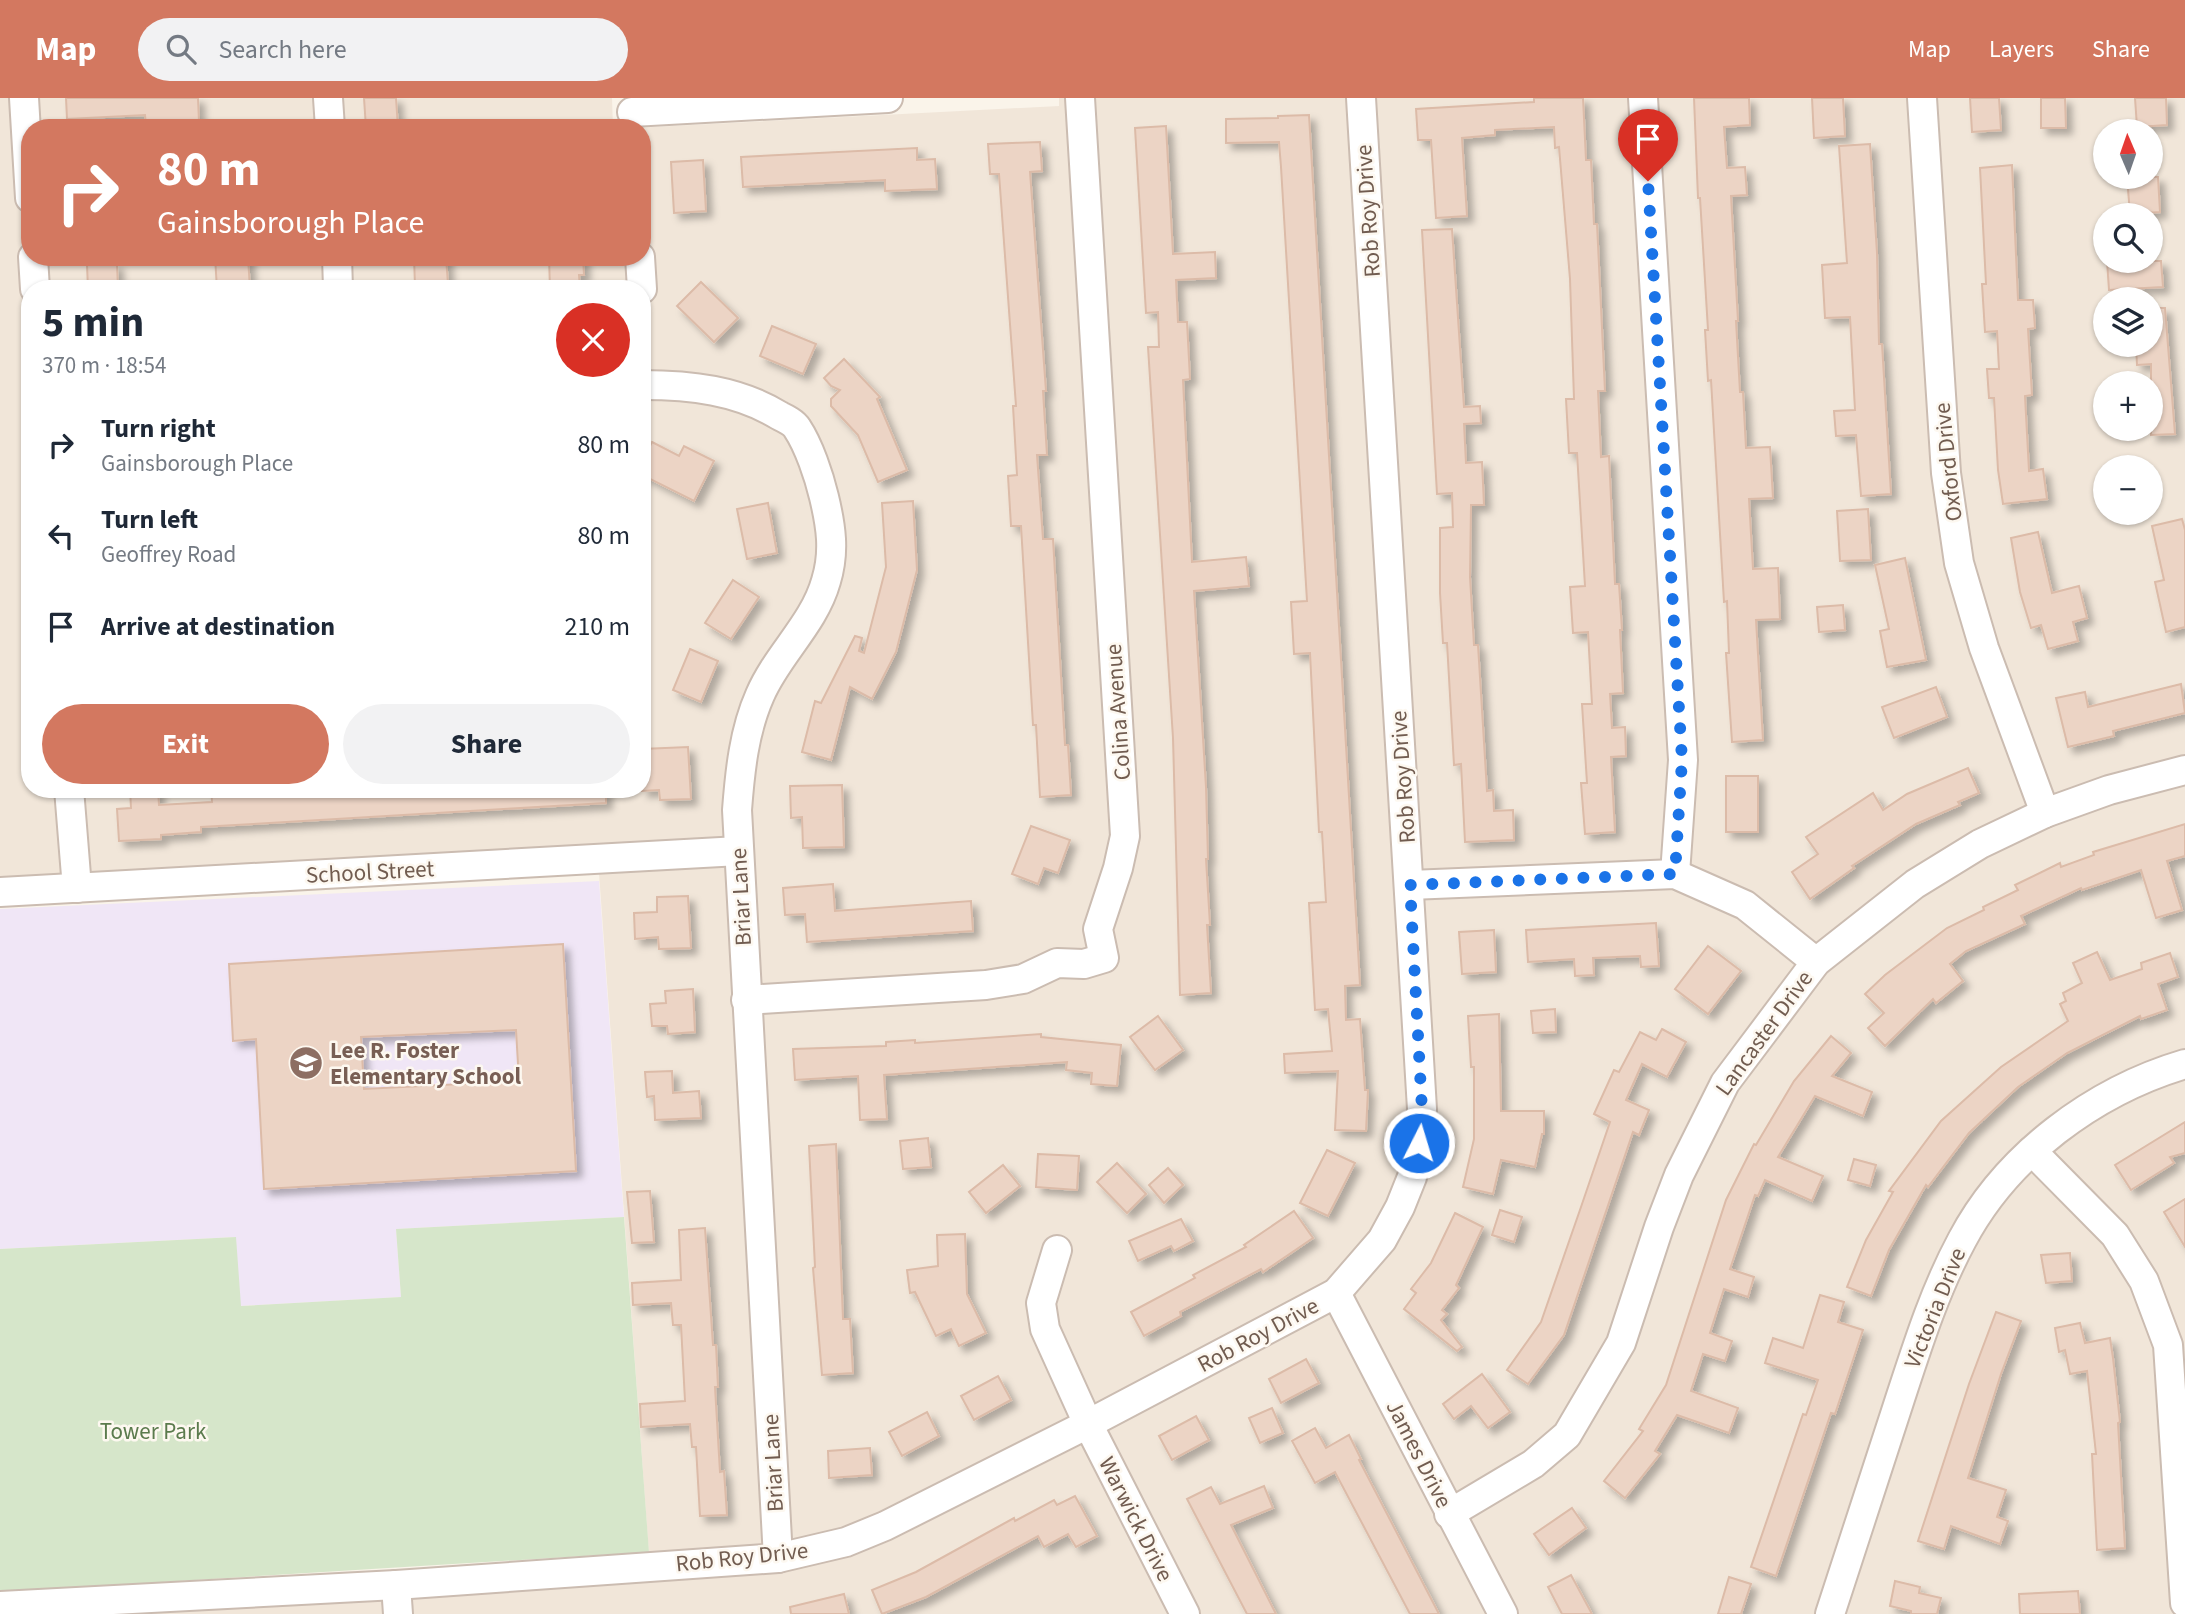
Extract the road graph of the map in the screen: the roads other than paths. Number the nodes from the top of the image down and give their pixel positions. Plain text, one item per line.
1 (24, 98) edge
2 (328, 98) edge
3 (888, 98) edge
4 (1080, 98) edge
5 (1361, 98) edge
6 (1643, 98) edge
7 (1922, 98) edge
8 (632, 113) edge
9 (25, 119) edge
10 (329, 119) edge
11 (651, 385) edge
12 (2185, 770) edge
13 (70, 798) edge
14 (2045, 813) junction
15 (739, 851) junction
16 (1675, 874) junction
17 (1410, 885) junction
18 (77, 888) junction
19 (0, 892) edge
20 (1816, 962) junction
21 (746, 1000) junction
22 (2185, 1064) edge
23 (2032, 1151) junction
24 (1057, 1250) dead end
25 (1336, 1293) junction
26 (1088, 1424) junction
27 (1450, 1514) junction
28 (778, 1558) junction
29 (396, 1585) junction
30 (2185, 1603) edge
31 (0, 1606) edge
32 (120, 1608) edge
33 (398, 1614) edge
34 (1185, 1614) edge
35 (1503, 1614) edge
36 (1830, 1614) edge

1 - 9 street
2 - 10 street
3 - 8 street
4 - 21 street, Colina Avenue
5 - 17 street, Rob Roy Drive
6 - 16 street
7 - 14 street, Oxford Drive
11 - 15 street, Briar Lane
12 - 14 street, Lancaster Drive
13 - 18 street
14 - 20 street, Lancaster Drive
15 - 18 street, School Street
15 - 21 street, Briar Lane
16 - 17 street
16 - 20 street
17 - 25 street, Rob Roy Drive
18 - 19 street, School Street
20 - 27 street, Lancaster Drive
21 - 28 street, Briar Lane
22 - 23 street, Victoria Drive
23 - 30 street
23 - 36 street, Victoria Drive
24 - 26 street, Warwick Drive
25 - 26 street, Rob Roy Drive
25 - 27 street, James Drive
26 - 28 street, Rob Roy Drive
26 - 34 street, Warwick Drive
27 - 35 street, James Drive
28 - 29 street, Rob Roy Drive
29 - 32 street, Rob Roy Drive
29 - 33 street
31 - 32 street, Rob Roy Drive

